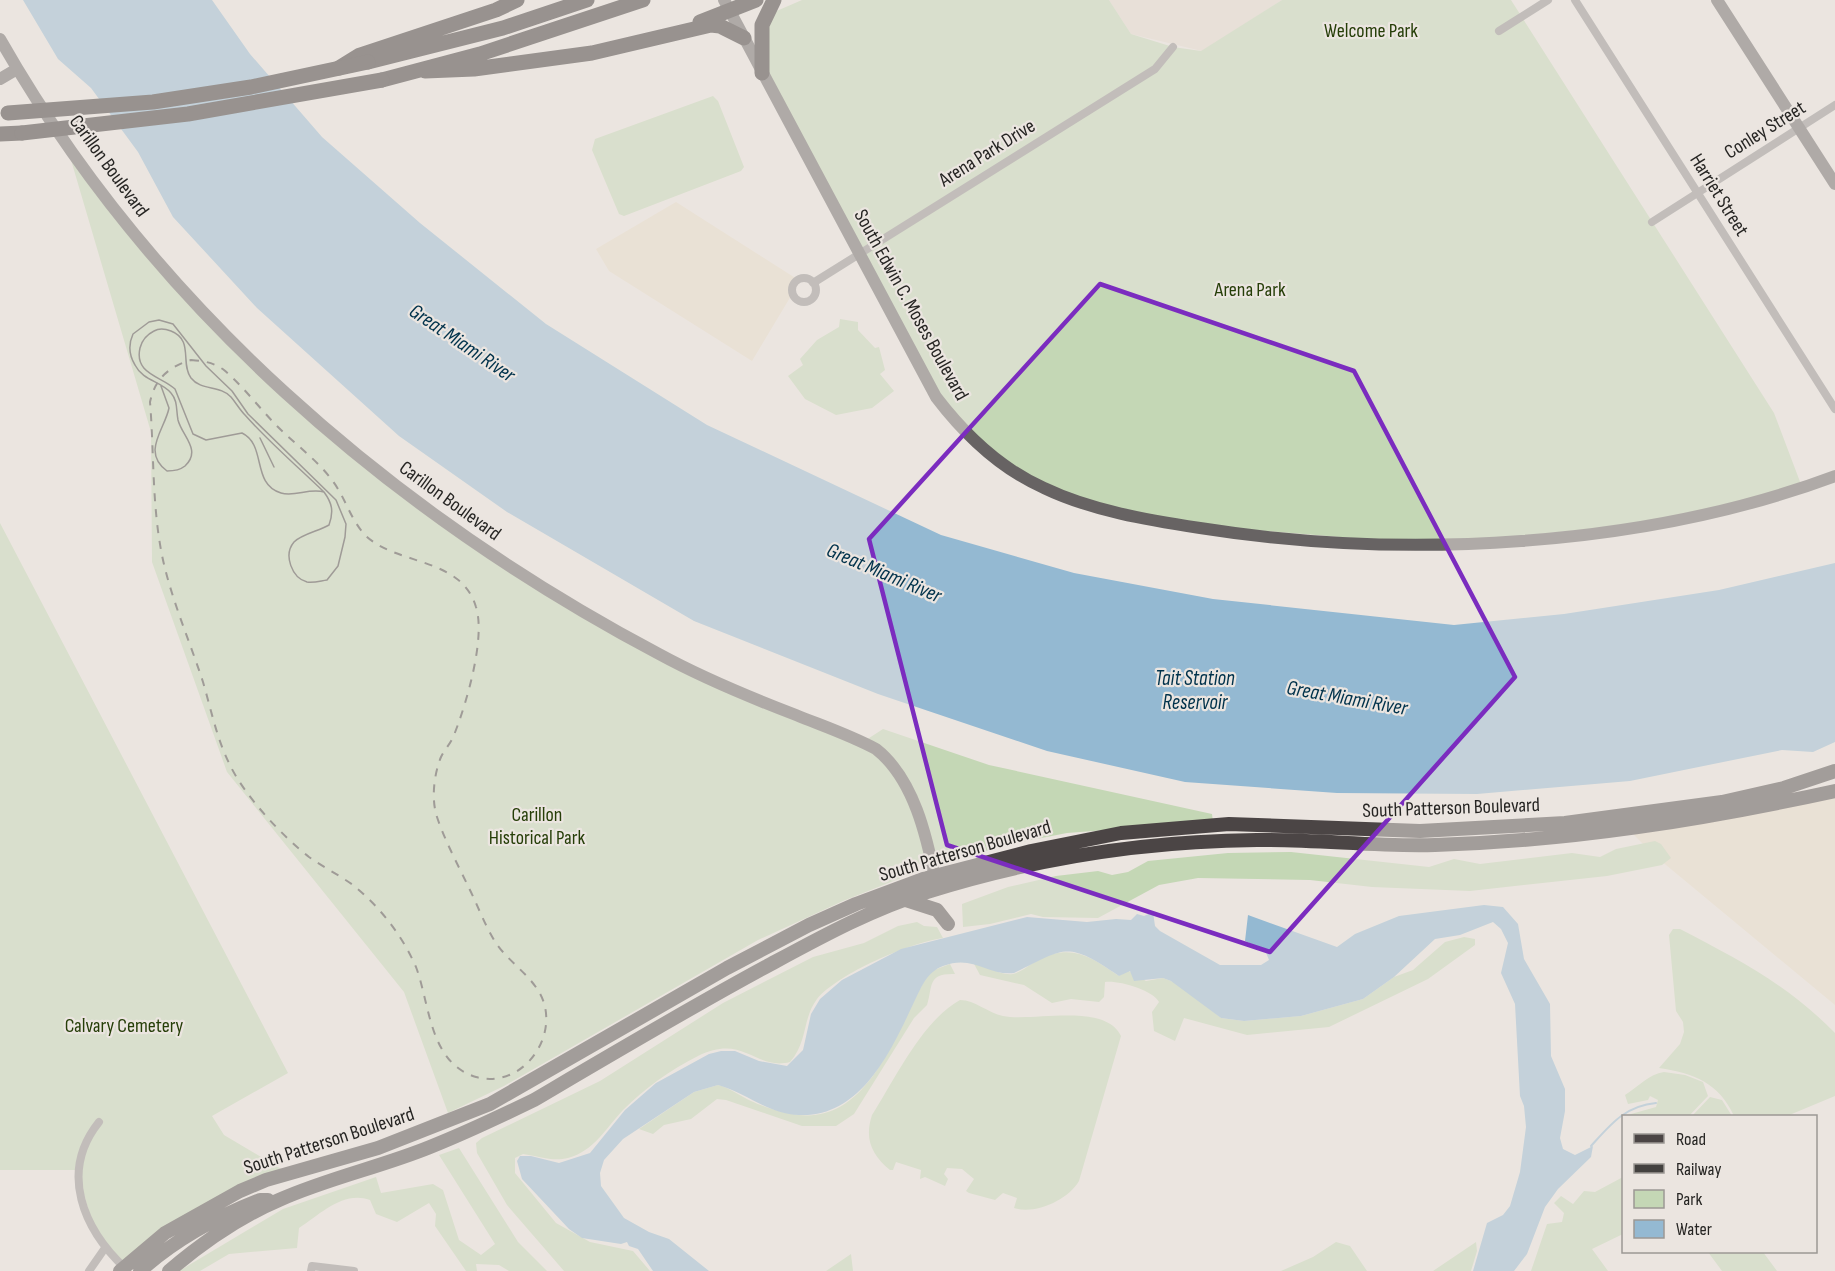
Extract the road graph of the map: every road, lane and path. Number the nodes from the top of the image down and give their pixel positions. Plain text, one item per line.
1 (517, 0) edge
2 (587, 0) edge
3 (643, 0) edge
4 (756, 0) edge
5 (774, 0) edge
6 (1548, 0) edge
7 (1575, 0) edge
8 (1717, 0) edge
9 (727, 5) edge
10 (1499, 31) dead end
11 (675, 32) junction
12 (744, 38) junction
13 (0, 39) edge
14 (1173, 47) dead end
15 (364, 58) junction
16 (17, 69) junction
17 (426, 70) junction
18 (762, 73) junction
19 (0, 79) edge
20 (1835, 105) edge
21 (4, 113) edge
22 (1799, 128) junction
23 (0, 134) edge
24 (1835, 184) edge
25 (1698, 193) junction
26 (1652, 222) dead end
27 (858, 253) junction
28 (813, 283) dead end
29 (1835, 409) edge
30 (1835, 476) edge
31 (1835, 771) edge
32 (1835, 791) edge
33 (936, 883) junction
34 (906, 900) junction
35 (948, 924) dead end
36 (99, 1122) dead end
37 (279, 1200) junction
38 (105, 1248) junction
39 (124, 1270) edge
40 (89, 1271) edge
41 (140, 1271) edge
42 (168, 1271) edge
43 (311, 1271) edge
44 (354, 1271) edge

1 - 15 highway
2 - 15 highway
3 - 17 highway
4 - 9 highway
5 - 18 highway
6 - 10 street
7 - 25 street, Harriet Street
8 - 22 main road
9 - 11 highway
9 - 12 main road, South Edwin C. Moses Boulevard
11 - 12 highway
11 - 17 highway
12 - 18 main road, South Edwin C. Moses Boulevard
13 - 16 main road, Carillon Boulevard
14 - 27 street, Arena Park Drive
15 - 21 highway, bridge
16 - 19 main road
16 - 33 main road, Carillon Boulevard
17 - 23 highway, bridge
18 - 27 main road, South Edwin C. Moses Boulevard
20 - 22 street, Conley Street
22 - 24 main road
22 - 25 street, Conley Street
25 - 26 street, Conley Street
25 - 29 street, Harriet Street
27 - 28 street, Arena Park Drive
27 - 30 main road, South Edwin C. Moses Boulevard
31 - 33 main road, South Patterson Boulevard
32 - 33 main road, South Patterson Boulevard
33 - 34 main road, South Patterson Boulevard
33 - 39 main road, South Patterson Boulevard
34 - 35 main road
34 - 37 main road, South Patterson Boulevard
36 - 38 street
37 - 41 main road
37 - 42 main road, South Patterson Boulevard
38 - 39 street
38 - 40 street
43 - 44 street

